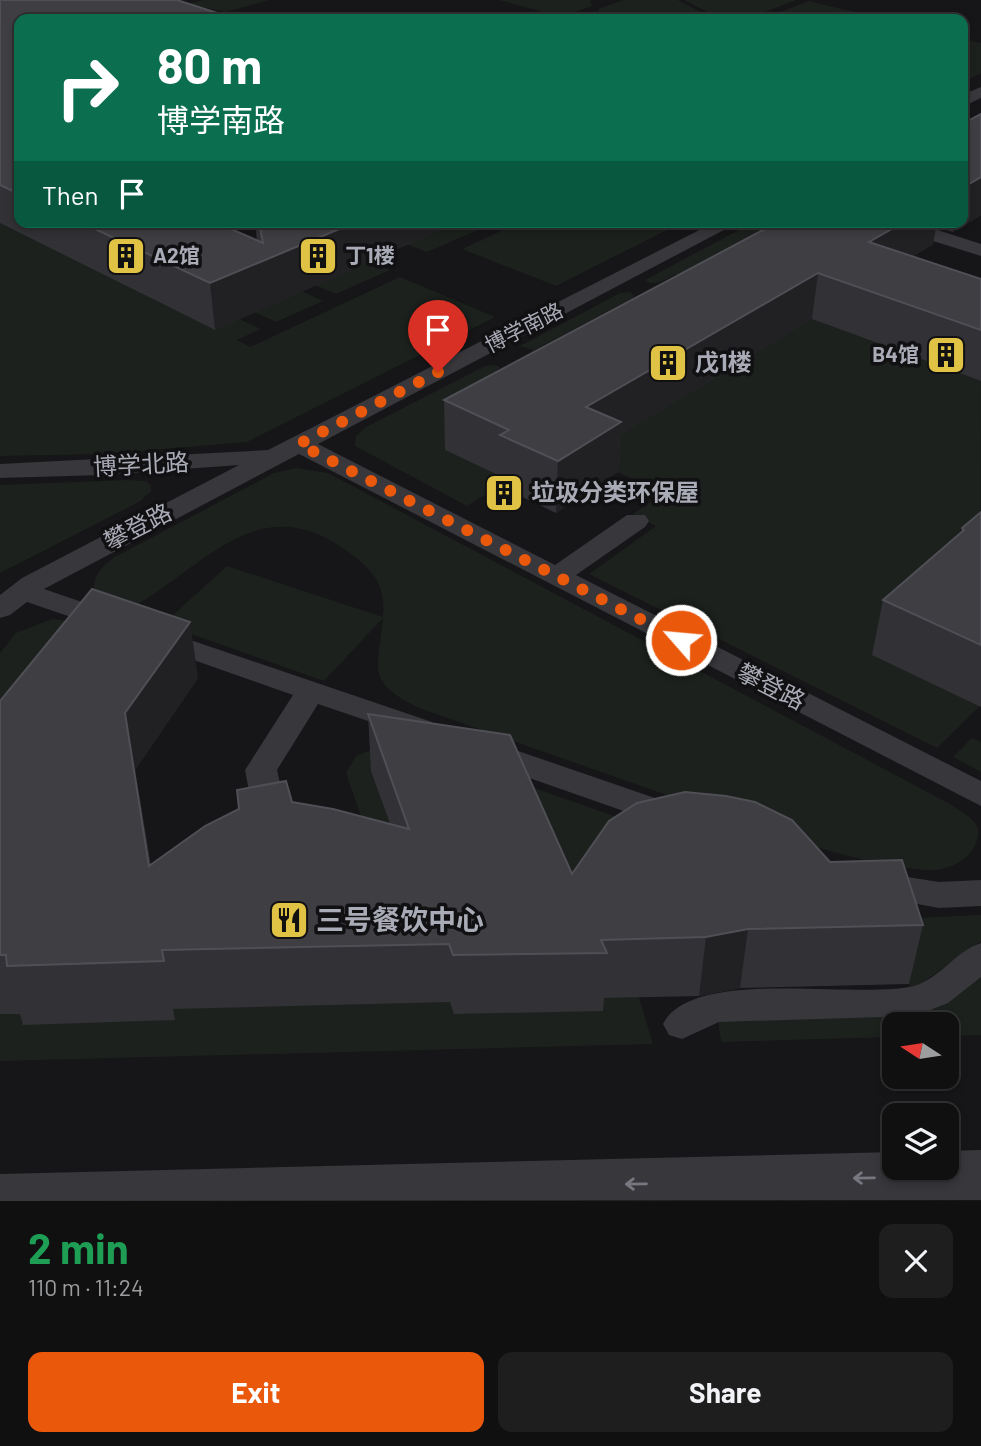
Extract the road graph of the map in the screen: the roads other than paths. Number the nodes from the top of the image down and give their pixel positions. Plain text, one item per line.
1 (718, 228) edge
2 (911, 228) edge
3 (981, 250) edge
4 (290, 449) junction
5 (0, 471) edge
6 (636, 521) dead end
7 (557, 576) junction
8 (12, 600) edge
9 (311, 691) junction
10 (981, 794) edge
11 (702, 826) edge
12 (273, 828) edge
13 (846, 876) edge
14 (981, 893) edge
15 (981, 957) edge
16 (682, 1024) dead end
17 (981, 1175) edge
18 (0, 1200) edge

1 - 4 lane, 博学南路
2 - 3 lane
4 - 5 lane, 博学北路
4 - 7 lane, 攀登路
4 - 8 lane, 攀登路
6 - 7 lane
7 - 10 lane, 攀登路
8 - 9 lane
9 - 11 lane
9 - 12 lane
13 - 14 lane
15 - 16 lane
17 -> 18 street

